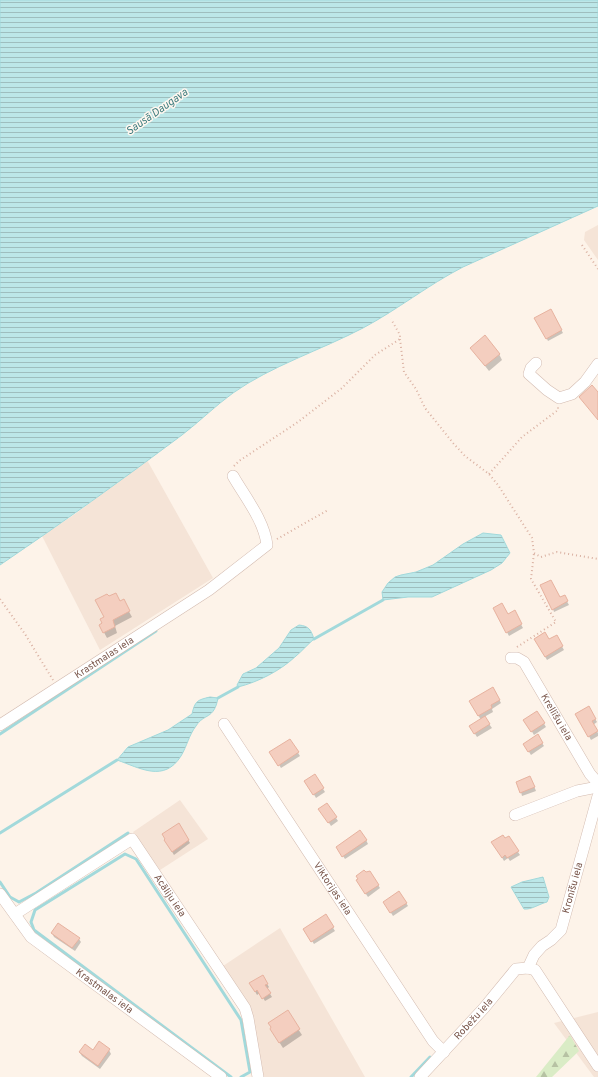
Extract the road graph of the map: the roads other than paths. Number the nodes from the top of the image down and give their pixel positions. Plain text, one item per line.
1 (536, 363) dead end
2 (598, 364) edge
3 (233, 476) road end
4 (511, 658) dead end
5 (224, 724) dead end
6 (0, 726) edge
7 (598, 783) edge
8 (598, 787) edge
9 (598, 796) edge
10 (515, 815) dead end
11 (0, 894) edge
12 (15, 914) junction
13 (528, 968) junction
14 (444, 1052) junction
15 (598, 1066) edge
16 (255, 1076) edge
17 (221, 1077) edge
18 (420, 1077) edge

1 - 2 street
3 - 6 street, Krastmalas iela
4 - 7 street, Krellīšu iela
5 - 14 street, Viktorijas iela
8 - 10 street
9 - 13 street, Kronīšu iela
11 - 12 street, Krastmalas iela
12 - 16 street, Acāliju iela
12 - 17 street, Krastmalas iela
13 - 14 street, Robežu iela
13 - 15 street
14 - 18 street, Robežu iela

